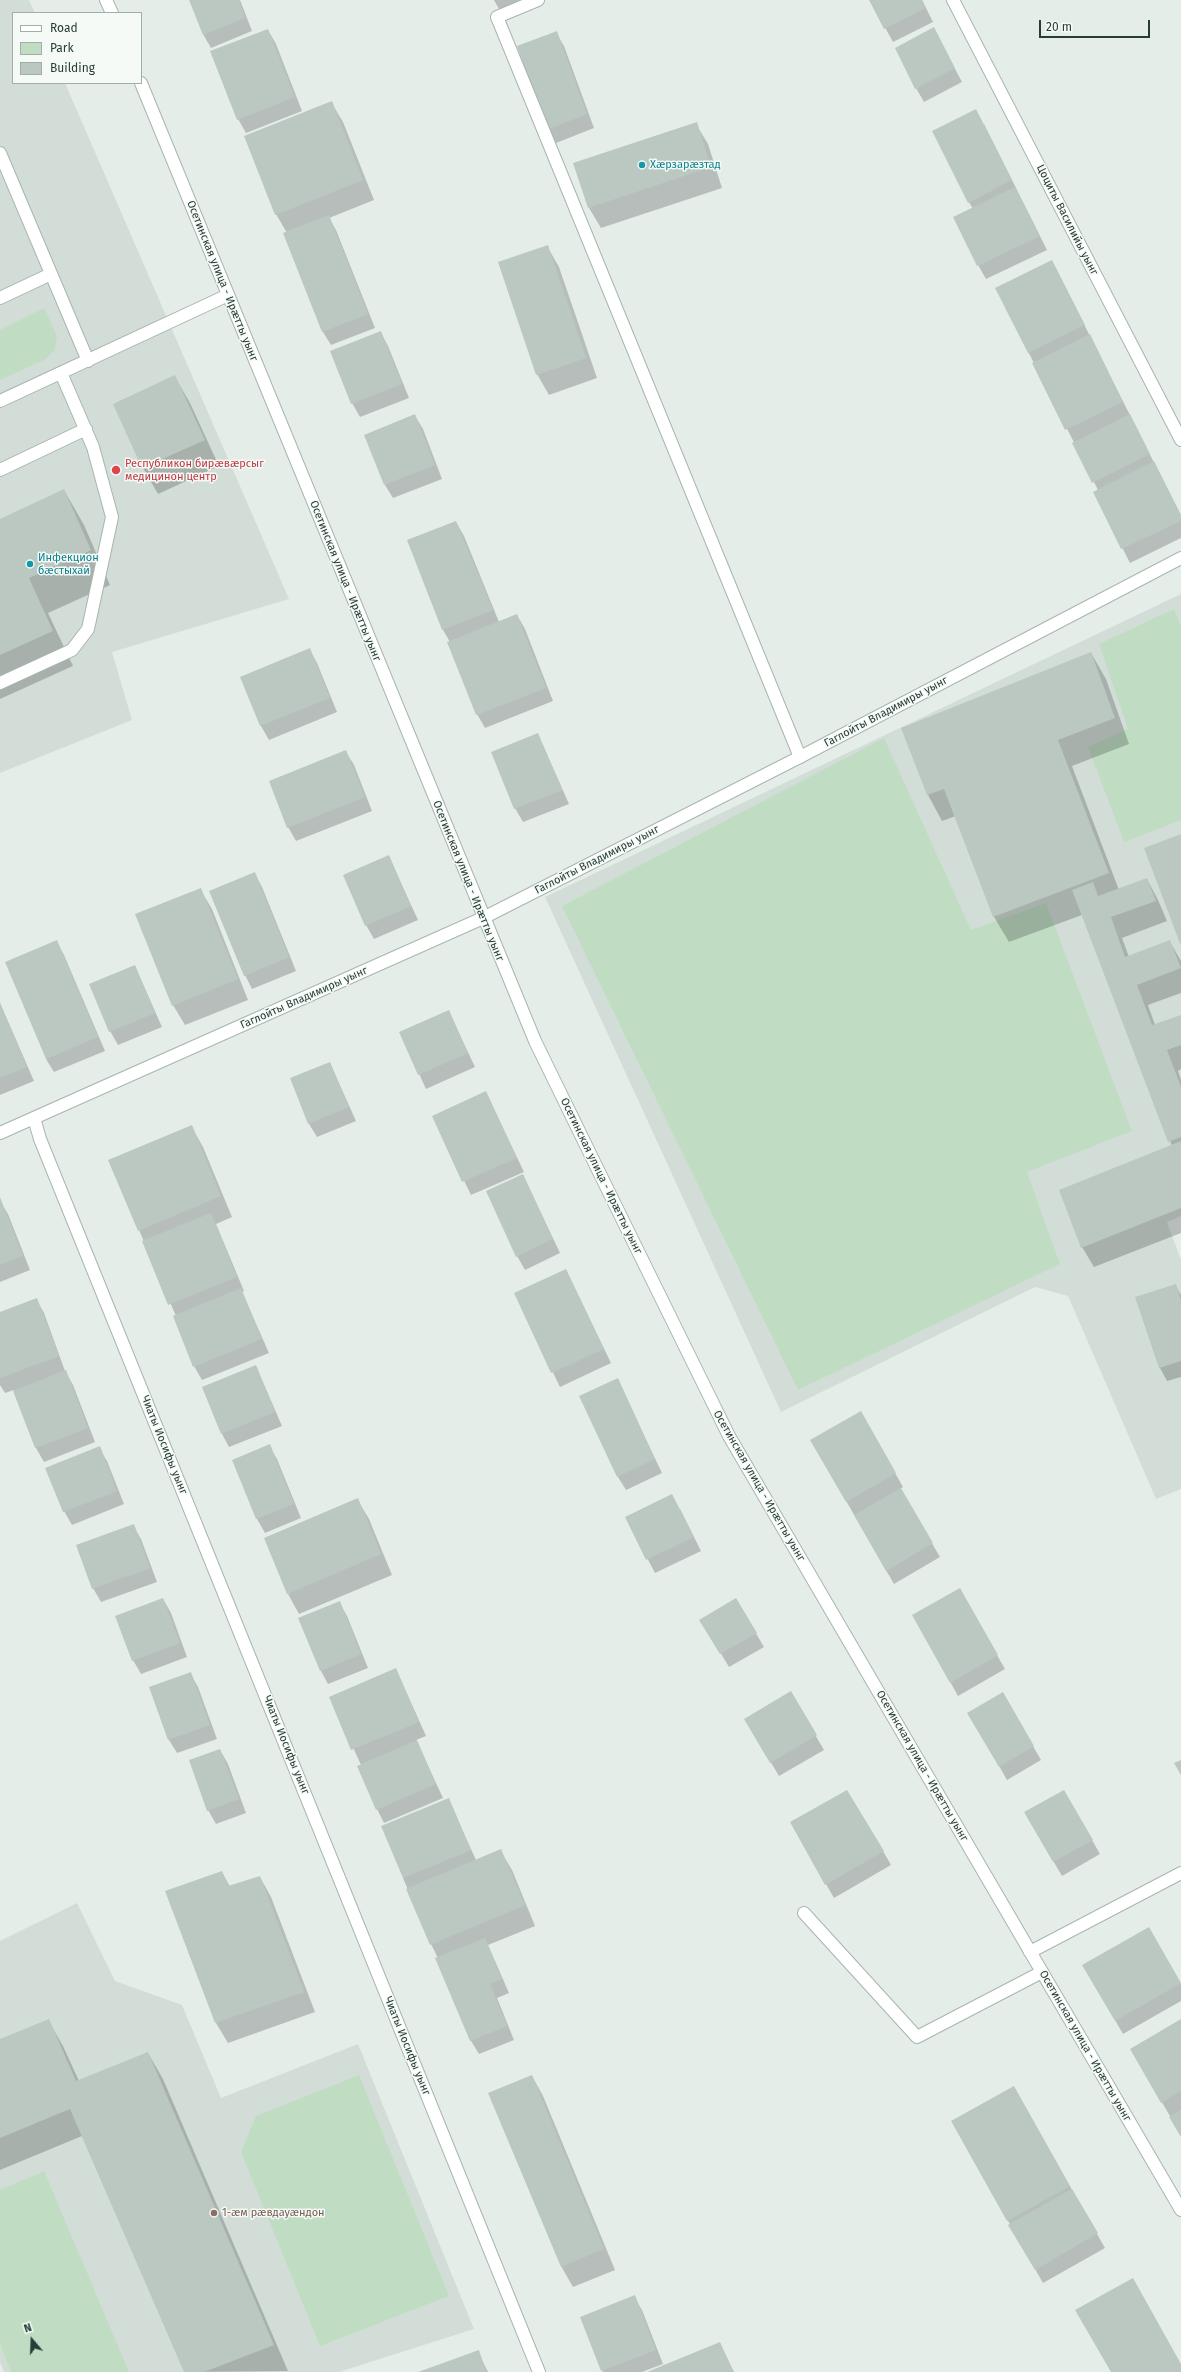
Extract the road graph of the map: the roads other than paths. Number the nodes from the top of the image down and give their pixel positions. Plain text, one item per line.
1 (106, 0) edge
2 (538, 0) edge
3 (953, 0) edge
4 (112, 12) edge
5 (140, 84) edge
6 (0, 153) edge
7 (51, 274) junction
8 (228, 296) junction
9 (0, 298) edge
10 (88, 361) junction
11 (61, 373) junction
12 (0, 401) edge
13 (86, 429) junction
14 (1181, 440) edge
15 (0, 470) edge
16 (1181, 558) edge
17 (0, 683) edge
18 (800, 757) junction
19 (483, 918) junction
20 (34, 1118) junction
21 (0, 1133) edge
22 (1181, 1873) edge
23 (804, 1914) dead end
24 (1030, 1952) junction
25 (1042, 1972) junction
26 (1181, 2210) edge
27 (540, 2372) edge

1 - 4 street
2 - 18 street
3 - 14 street, Цоциты Василийы уынг
5 - 8 street, Осетинская улица - Ирæтты уынг
6 - 7 street
7 - 9 street
7 - 10 street
8 - 10 street
8 - 19 street, Осетинская улица - Ирæтты уынг
10 - 11 street
11 - 12 street
11 - 13 street
13 - 15 street
13 - 17 street
16 - 18 street, Гаглойты Владимиры уынг
18 - 19 street, Гаглойты Владимиры уынг
19 - 20 street, Гаглойты Владимиры уынг
19 - 24 street, Осетинская улица - Ирæтты уынг
20 - 21 street, Гаглойты Владимиры уынг
20 - 27 street, Чиаты Иосифы уынг
22 - 24 street
23 - 25 street
24 - 25 street, Осетинская улица - Ирæтты уынг
25 - 26 street, Осетинская улица - Ирæтты уынг

